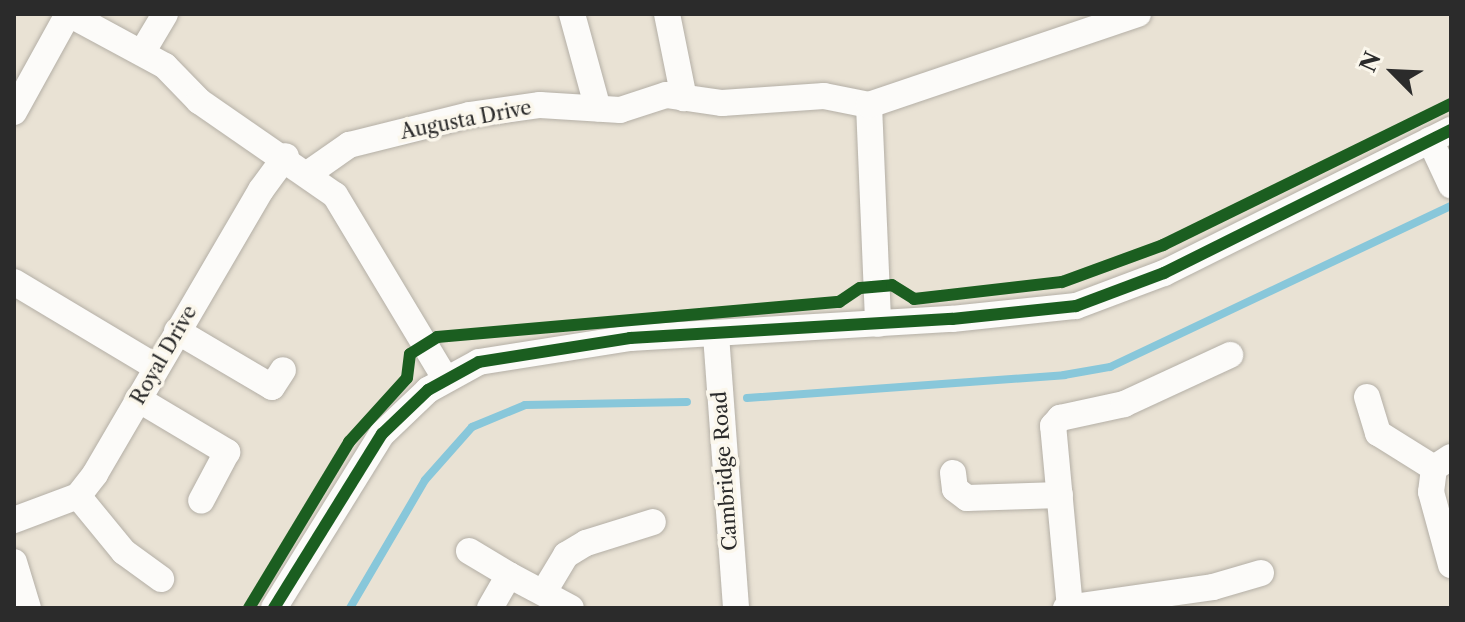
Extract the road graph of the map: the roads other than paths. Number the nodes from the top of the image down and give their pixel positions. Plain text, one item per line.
1 (69, 14) edge
2 (165, 14) edge
3 (572, 14) edge
4 (667, 14) edge
5 (1138, 14) edge
6 (143, 51) junction
7 (684, 98) junction
8 (869, 105) junction
9 (598, 109) junction
10 (14, 112) edge
11 (1440, 135) edge
12 (286, 156) junction
13 (309, 173) junction
14 (1451, 185) edge
15 (14, 282) edge
16 (878, 324) junction
17 (177, 331) junction
18 (716, 335) junction
19 (1230, 355) dead end
20 (156, 367) junction
21 (283, 370) dead end
22 (445, 378) junction
23 (1367, 397) dead end
24 (138, 399) junction
25 (1442, 462) edge
26 (953, 473) dead end
27 (1060, 495) junction
28 (78, 496) junction
29 (201, 501) dead end
30 (14, 520) edge
31 (653, 522) dead end
32 (469, 551) dead end
33 (14, 562) edge
34 (1451, 565) edge
35 (1261, 573) dead end
36 (509, 575) junction
37 (161, 579) dead end
38 (545, 590) junction
39 (1216, 598) edge
40 (28, 608) edge
41 (274, 608) edge
42 (490, 608) edge
43 (571, 608) edge
44 (736, 608) edge
45 (1069, 608) edge

1 - 6 street
1 - 10 street
2 - 6 street
3 - 9 street
4 - 7 street
5 - 8 street
6 - 12 street
7 - 8 street, Augusta Drive
7 - 9 street, Augusta Drive
8 - 16 street
9 - 13 street, Augusta Drive
11 - 14 street
11 - 16 street
12 - 13 street
12 - 17 street, Royal Drive
13 - 22 street
15 - 20 street
16 - 18 street
17 - 20 street, Royal Drive
17 - 21 street
18 - 22 street
18 - 44 street, Cambridge Road
19 - 27 street
20 - 24 street, Royal Drive
22 - 41 street
23 - 25 street
24 - 28 street, Royal Drive
24 - 29 street
25 - 34 street
26 - 27 street
27 - 45 street
28 - 30 street
28 - 37 street
31 - 38 street
32 - 36 street
33 - 40 street
35 - 39 street
36 - 38 street
36 - 42 street
38 - 43 street
39 - 45 street

